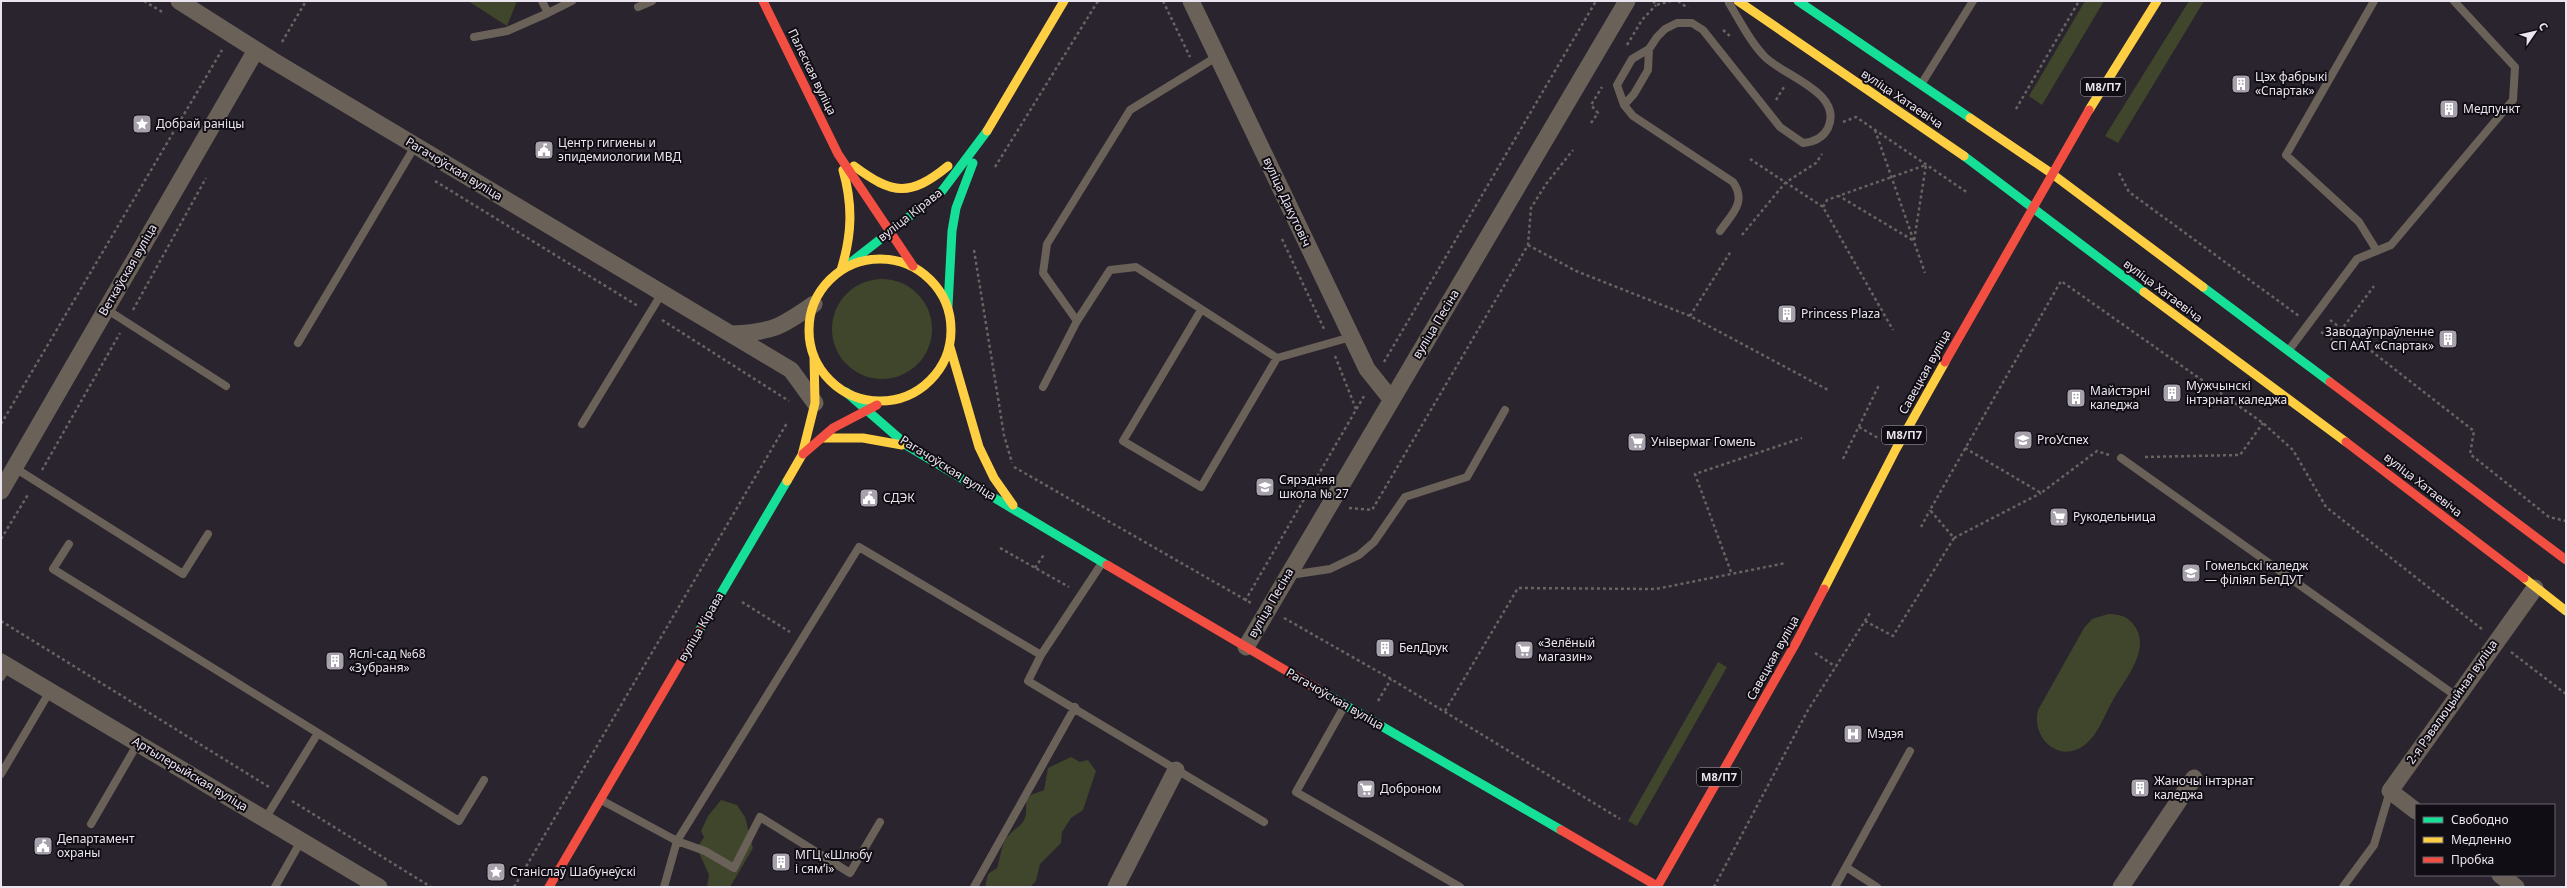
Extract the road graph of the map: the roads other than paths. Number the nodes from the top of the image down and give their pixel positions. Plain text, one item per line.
1 (179, 1) edge
2 (542, 1) edge
3 (572, 1) edge
4 (652, 1) edge
5 (763, 1) edge
6 (1064, 1) edge
7 (1191, 1) edge
8 (1627, 1) edge
9 (1728, 1) edge
10 (1738, 1) edge
11 (1798, 1) edge
12 (1973, 1) edge
13 (2157, 1) edge
14 (2374, 1) edge
15 (2454, 1) edge
16 (638, 7) dead end
17 (548, 13) junction
18 (474, 37) dead end
19 (1649, 49) junction
20 (256, 50) junction
21 (1218, 56) junction
22 (1922, 84) junction
23 (1624, 105) junction
24 (985, 134) junction
25 (415, 146) junction
26 (838, 154) junction
27 (2051, 173) junction
28 (2032, 206) junction
29 (890, 231) junction
30 (1720, 232) dead end
31 (2377, 251) junction
32 (913, 266) junction
33 (841, 270) junction
34 (662, 293) junction
35 (814, 304) junction
36 (948, 306) junction
37 (106, 309) junction
38 (1201, 310) junction
39 (1077, 321) junction
40 (732, 334) junction
41 (1351, 337) junction
42 (298, 342) dead end
43 (950, 347) junction
44 (2288, 351) junction
45 (814, 356) junction
46 (1277, 358) junction
47 (226, 386) dead end
48 (1043, 387) dead end
49 (846, 392) junction
50 (1391, 399) junction
51 (885, 401) junction
52 (815, 403) junction
53 (1505, 410) dead end
54 (866, 411) junction
55 (582, 424) dead end
56 (819, 438) junction
57 (909, 447) junction
58 (802, 455) junction
59 (2121, 458) road end
60 (15, 468) junction
61 (1, 491) edge
62 (1016, 510) junction
63 (208, 534) dead end
64 (69, 544) dead end
65 (2566, 560) edge
66 (1102, 562) junction
67 (1287, 575) junction
68 (2534, 588) junction
69 (2566, 611) edge
70 (1246, 647) junction
71 (1041, 655) junction
72 (3, 668) edge
73 (50, 691) junction
74 (2456, 696) junction
75 (1345, 705) junction
76 (1075, 707) junction
77 (318, 733) junction
78 (138, 743) junction
79 (1910, 751) dead end
80 (1176, 770) junction
81 (1, 774) edge
82 (2194, 778) dead end
83 (484, 780) dead end
84 (2390, 791) junction
85 (601, 800) junction
86 (2415, 810) edge
87 (265, 819) junction
88 (880, 822) dead end
89 (1264, 822) dead end
90 (91, 824) dead end
91 (301, 841) junction
92 (677, 841) junction
93 (1846, 867) junction
94 (2501, 876) edge
95 (274, 887) edge
96 (379, 887) edge
97 (549, 887) edge
98 (664, 887) edge
99 (974, 887) edge
100 (1116, 887) edge
101 (1460, 887) edge
102 (1657, 887) edge
103 (1835, 887) edge
104 (1877, 887) edge
105 (2121, 887) edge
106 (2343, 887) edge
107 (2516, 887) edge

1 - 20 street, Рагачоўская вуліца
2 - 17 lane
3 - 17 lane
4 - 16 lane
5 - 26 main road, Палеская вуліца
6 - 24 main road, вуліца Кірава
7 - 21 street, вуліца Дакутовіч
8 - 50 street, вуліца Песіна
9 - 19 lane
10 - 28 main road, вуліца Хатаевіча
11 - 22 main road, вуліца Хатаевіча
12 - 22 lane
13 - 27 main road, Савецкая вуліца / М8/П7
14 - 31 lane
15 - 31 lane
17 - 18 lane
19 - 23 lane
19 - 23 lane
20 - 25 street, Рагачоўская вуліца
20 - 37 street, Веткаўская вуліца
21 - 39 lane
21 - 41 street, вуліца Дакутовіч
22 - 27 main road, вуліца Хатаевіча
23 - 30 lane
24 - 26 main road
24 - 29 main road, вуліца Кірава
24 - 36 main road, вуліца Кірава
25 - 34 street, Рагачоўская вуліца
25 - 42 lane
26 - 29 main road, Палеская вуліца
26 - 33 main road, Палеская вуліца
27 - 28 main road, Савецкая вуліца / М8/П7
27 - 44 main road, вуліца Хатаевіча
28 - 68 main road, вуліца Хатаевіча
28 - 102 main road, Савецкая вуліца / М8/П7
29 - 32 main road, Палеская вуліца
29 - 33 main road, вуліца Кірава
31 - 44 lane
32 - 33 main road
32 - 36 main road
33 - 35 main road
34 - 40 street, Рагачоўская вуліца
34 - 55 lane
35 - 40 street
35 - 45 main road
36 - 43 main road
37 - 47 lane
37 - 60 street, Веткаўская вуліца
38 - 39 lane
38 - 46 lane
38 - 46 lane
39 - 48 lane
40 - 52 street, Рагачоўская вуліца
41 - 46 lane
41 - 50 street, вуліца Дакутовіч
43 - 51 main road
43 - 62 main road, Рагачоўская вуліца
44 - 65 main road, вуліца Хатаевіча
45 - 49 main road
45 - 52 main road, вуліца Кірава
49 - 51 main road
49 - 54 main road, Рагачоўская вуліца
50 - 67 street, вуліца Песіна
51 - 54 main road, вуліца Кірава
52 - 58 main road, вуліца Кірава
53 - 67 lane
54 - 56 main road, вуліца Кірава
54 - 57 main road, Рагачоўская вуліца
56 - 57 main road
56 - 58 main road, вуліца Кірава
57 - 62 main road, Рагачоўская вуліца
58 - 85 main road, вуліца Кірава
59 - 74 lane
60 - 61 street, Веткаўская вуліца
60 - 63 lane
62 - 66 main road, Рагачоўская вуліца
64 - 77 lane
66 - 70 main road, Рагачоўская вуліца
66 - 71 lane
67 - 70 street, вуліца Песіна
68 - 69 main road, вуліца Хатаевіча
68 - 74 street, 2-я Рэвалюцыйная вуліца
70 - 75 main road, Рагачоўская вуліца
71 - 76 lane
71 - 92 lane
72 - 73 street, Артылерыйская вуліца
73 - 78 street, Артылерыйская вуліца
73 - 81 lane
74 - 84 street, 2-я Рэвалюцыйная вуліца
75 - 101 lane
75 - 102 main road, Рагачоўская вуліца
76 - 80 lane
76 - 99 lane
77 - 83 lane
77 - 87 lane
78 - 87 street, Артылерыйская вуліца
78 - 90 lane
79 - 93 lane
80 - 89 lane
80 - 100 street
82 - 105 street
84 - 86 street
84 - 106 lane
85 - 92 lane
85 - 97 main road, вуліца Кірава
87 - 91 street, Артылерыйская вуліца
88 - 92 lane
91 - 95 lane
91 - 96 street, Артылерыйская вуліца
92 - 98 lane
93 - 103 lane
93 - 104 lane
94 - 107 street

